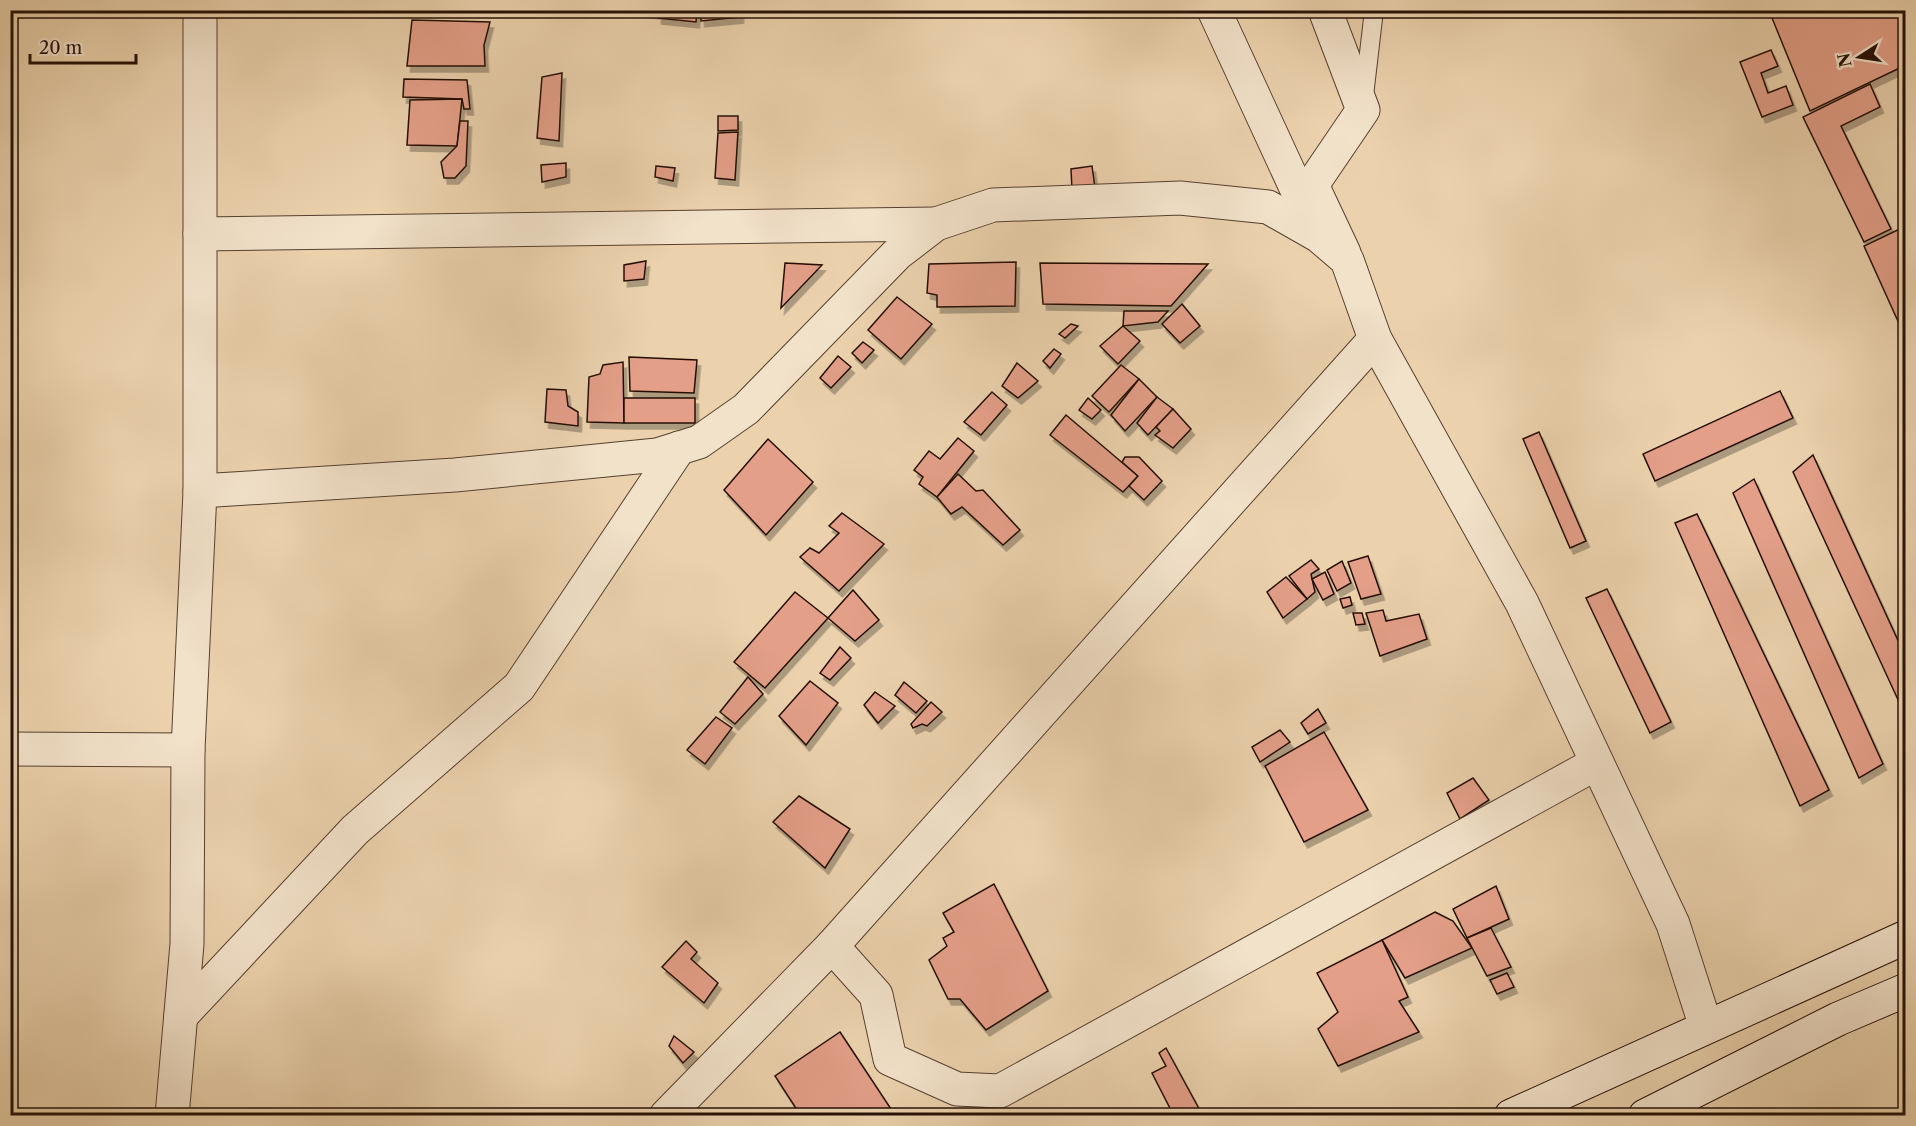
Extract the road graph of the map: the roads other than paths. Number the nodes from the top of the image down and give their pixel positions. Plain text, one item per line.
1 (200, 10) edge
2 (1214, 10) edge
3 (1325, 10) edge
4 (1374, 10) edge
5 (1362, 110) junction
6 (936, 224) junction
7 (200, 234) junction
8 (1319, 236) junction
9 (1347, 260) junction
10 (1375, 339) junction
11 (679, 448) junction
12 (200, 491) junction
13 (10, 749) edge
14 (188, 750) junction
15 (1597, 763) junction
16 (1905, 938) edge
17 (832, 946) junction
18 (1905, 990) edge
19 (181, 1016) junction
20 (1706, 1028) junction
21 (172, 1116) edge
22 (666, 1116) edge
23 (1512, 1116) edge
24 (1646, 1116) edge

1 - 7 street
2 - 8 street
3 - 5 street
4 - 5 lane
5 - 9 street
6 - 7 street
6 - 8 street
6 - 11 street
7 - 12 street
8 - 9 street
9 - 10 street
10 - 15 street
10 - 17 street
11 - 12 street
11 - 19 street
12 - 14 street
13 - 14 street
14 - 19 street
15 - 17 street
15 - 20 street
16 - 20 street
17 - 22 street
18 - 24 street
19 - 21 street
20 - 23 street

